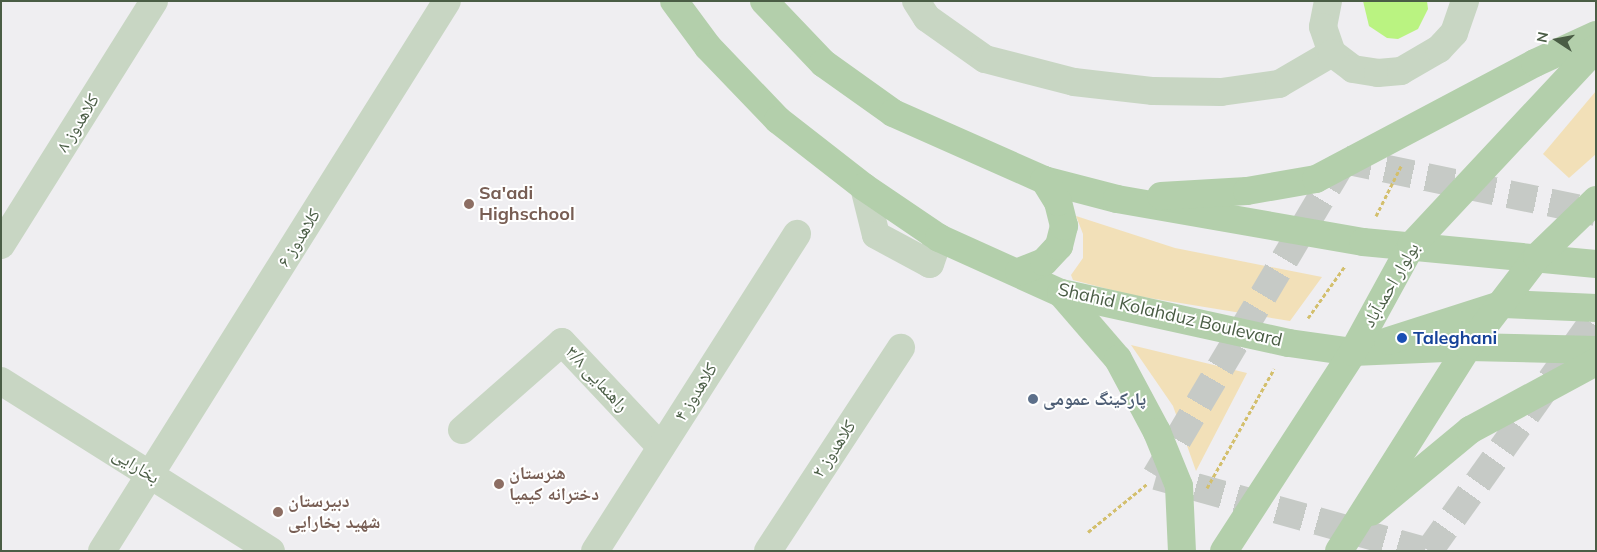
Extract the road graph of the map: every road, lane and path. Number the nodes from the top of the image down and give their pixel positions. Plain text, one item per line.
1 (154, 1) edge
2 (447, 1) edge
3 (674, 1) edge
4 (764, 1) edge
5 (916, 1) edge
6 (1328, 1) edge
7 (1464, 1) edge
8 (1596, 35) edge
9 (1596, 48) edge
10 (1332, 53) junction
11 (1044, 180) junction
12 (1117, 199) junction
13 (1596, 200) edge
14 (797, 234) dead end
15 (1, 245) edge
16 (1412, 246) junction
17 (1537, 258) junction
18 (1596, 264) edge
19 (1019, 272) junction
20 (1061, 293) junction
21 (1504, 304) junction
22 (1596, 308) edge
23 (1468, 347) junction
24 (901, 348) dead end
25 (1596, 350) edge
26 (1353, 352) junction
27 (1596, 362) edge
28 (1, 381) edge
29 (462, 430) dead end
30 (661, 447) junction
31 (151, 475) junction
32 (1156, 476) dead end
33 (1353, 528) junction
34 (1088, 532) dead end
35 (102, 551) edge
36 (271, 551) edge
37 (595, 551) edge
38 (768, 551) edge
39 (1182, 551) edge
40 (1224, 551) edge
41 (1339, 551) edge

1 - 15 street, کلاهدوز ۸
2 - 31 street, کلاهدوز ۶
3 - 19 main road, Shahid Kolahduz Boulevard
4 - 11 main road
5 - 10 street
6 - 10 street
7 - 10 street
8 - 12 main road
9 - 16 main road, بولوار احمدآباد
11 - 12 main road
11 - 19 main road
12 - 16 main road
13 - 17 main road
14 - 30 street, کلاهدوز ۴
16 - 17 main road
16 - 26 main road, بولوار احمدآباد
17 - 18 main road
17 - 21 main road
19 - 20 main road, Shahid Kolahduz Boulevard
20 - 26 main road, Shahid Kolahduz Boulevard
20 - 39 main road
21 - 22 main road
21 - 23 main road
21 - 26 main road
23 - 25 main road, Shahid Kolahduz Boulevard
23 - 26 main road, Shahid Kolahduz Boulevard
23 - 33 main road
24 - 38 street, کلاهدوز ۲
26 - 40 main road, بولوار احمدآباد
27 - 33 main road
28 - 31 street, بخارایی
29 - 30 street, راهنمایی ۳/۸
30 - 37 street, کلاهدوز ۴
31 - 35 street, کلاهدوز ۶
31 - 36 street, بخارایی
32 - 34 path
33 - 41 main road

